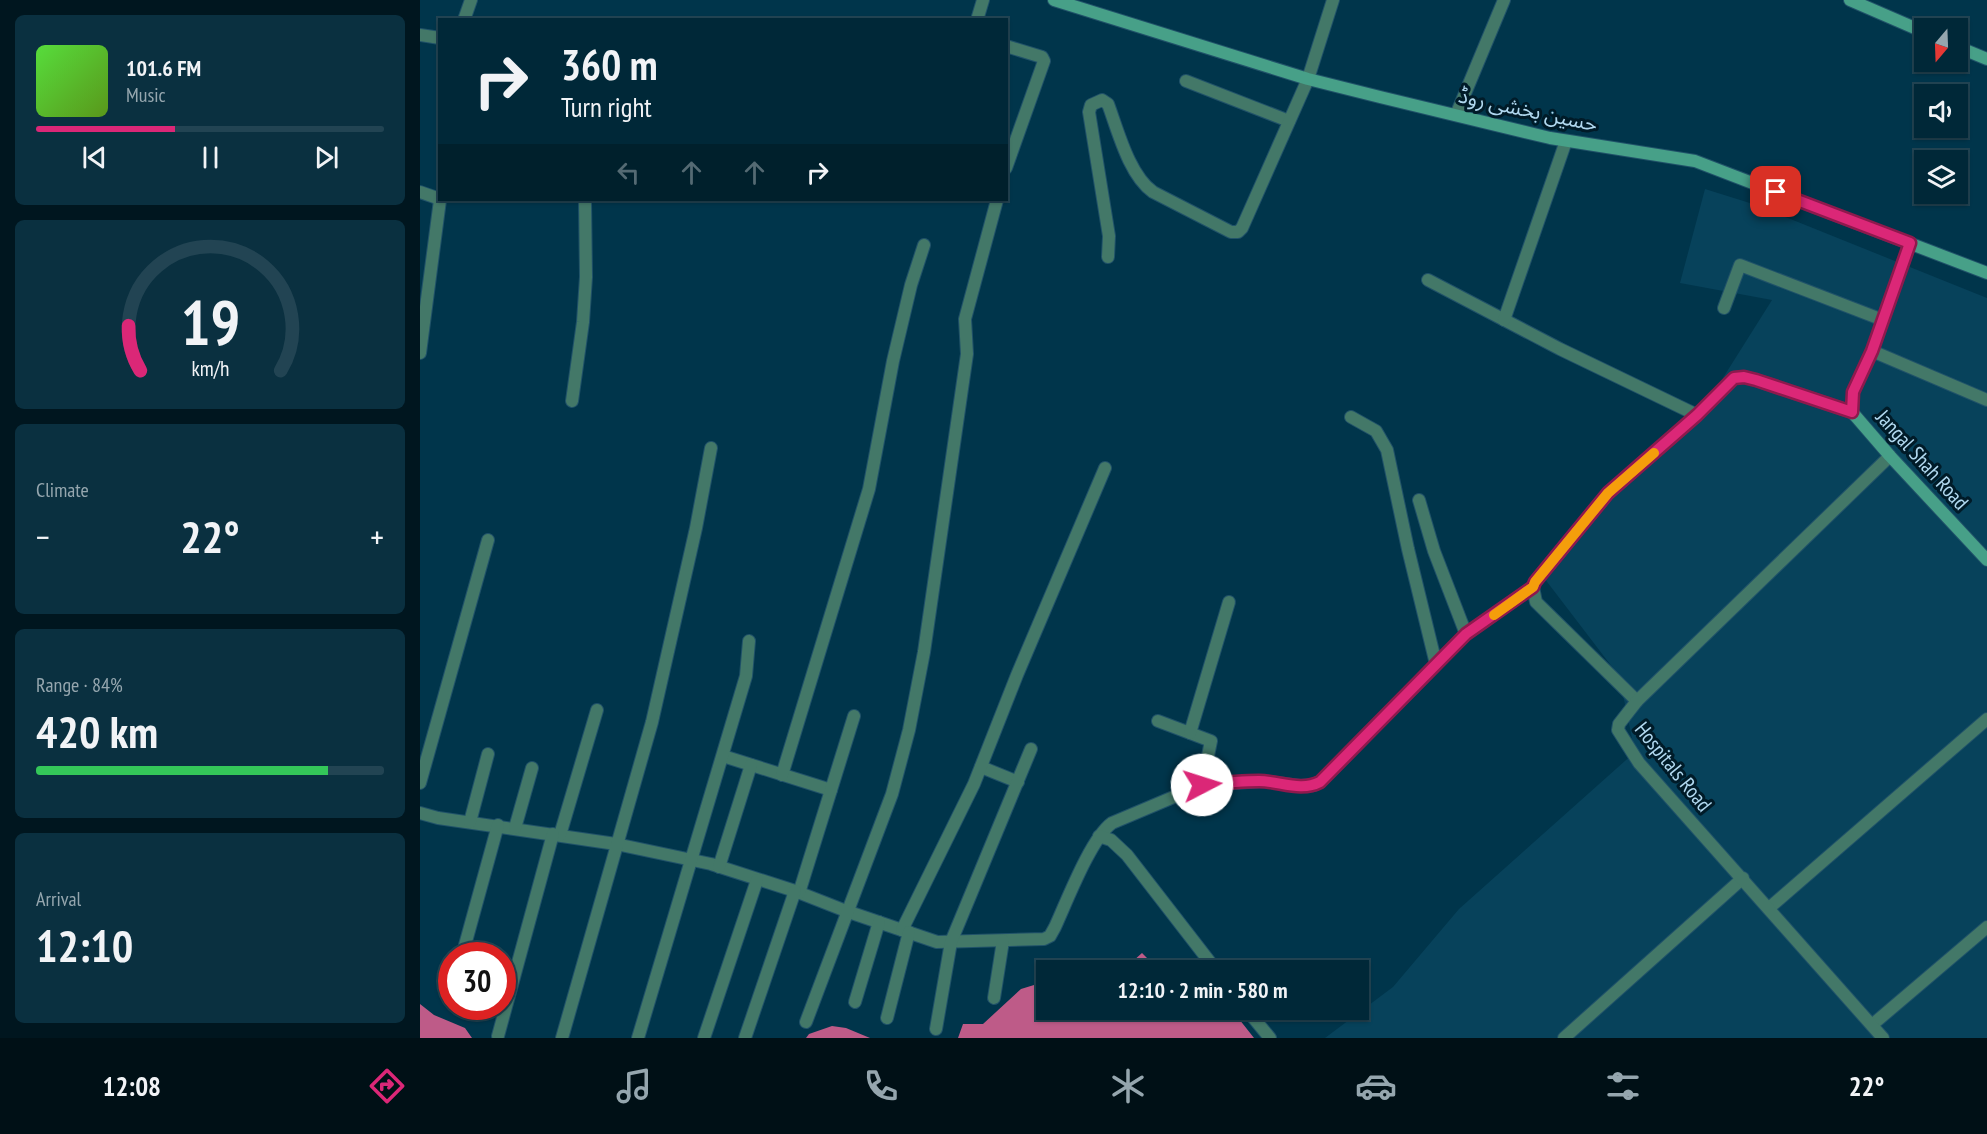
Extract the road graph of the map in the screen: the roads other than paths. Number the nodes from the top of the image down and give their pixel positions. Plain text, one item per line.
1 (471, 0) edge
2 (983, 0) edge
3 (1054, 0) edge
4 (1333, 0) edge
5 (1504, 0) edge
6 (1850, 0) edge
7 (465, 18) edge
8 (978, 18) edge
9 (1914, 28) edge
10 (420, 35) edge
11 (438, 39) edge
12 (1008, 47) edge
13 (1968, 51) edge
14 (1987, 59) edge
15 (1308, 79) junction
16 (1186, 81) dead end
17 (1456, 115) junction
18 (1289, 122) junction
19 (1566, 141) junction
20 (1008, 162) edge
21 (420, 192) edge
22 (438, 198) edge
23 (440, 201) edge
24 (585, 201) edge
25 (997, 201) edge
26 (1910, 243) junction
27 (924, 245) dead end
28 (1108, 257) dead end
29 (1987, 273) edge
30 (1428, 280) dead end
31 (1724, 308) dead end
32 (1504, 320) junction
33 (1883, 320) junction
34 (1872, 351) junction
35 (420, 353) edge
36 (1987, 400) edge
37 (572, 401) dead end
38 (1852, 412) junction
39 (1697, 415) junction
40 (1351, 417) dead end
41 (711, 448) dead end
42 (1890, 456) junction
43 (1105, 468) dead end
44 (1419, 500) dead end
45 (488, 540) dead end
46 (1987, 560) edge
47 (1533, 587) junction
48 (1229, 602) dead end
49 (1466, 634) junction
50 (749, 641) dead end
51 (1436, 664) junction
52 (1637, 701) junction
53 (597, 710) dead end
54 (854, 716) dead end
55 (1987, 719) edge
56 (1158, 721) dead end
57 (1190, 733) junction
58 (1031, 749) dead end
59 (488, 754) dead end
60 (723, 756) junction
61 (751, 765) junction
62 (981, 766) junction
63 (532, 768) dead end
64 (782, 775) junction
65 (1018, 782) junction
66 (420, 783) edge
67 (1202, 785) junction
68 (831, 790) junction
69 (420, 813) edge
70 (470, 822) junction
71 (498, 825) junction
72 (515, 828) junction
73 (556, 835) junction
74 (1099, 836) junction
75 (616, 844) junction
76 (690, 859) junction
77 (719, 867) junction
78 (1743, 878) junction
79 (758, 879) junction
80 (797, 892) junction
81 (1769, 908) junction
82 (846, 911) junction
83 (879, 922) junction
84 (1987, 927) edge
85 (906, 931) junction
86 (1003, 941) junction
87 (466, 942) edge
88 (951, 942) junction
89 (1208, 960) edge
90 (994, 998) dead end
91 (855, 1002) dead end
92 (887, 1018) dead end
93 (1255, 1020) edge
94 (806, 1022) dead end
95 (1872, 1025) junction
96 (936, 1029) dead end
97 (498, 1036) dead end
98 (562, 1038) edge
99 (638, 1038) edge
100 (704, 1038) edge
101 (745, 1038) edge
102 (1270, 1038) edge
103 (1564, 1038) edge
104 (1883, 1038) edge

1 - 7 street
2 - 8 street
3 - 15 street, حسین بخشی روڈ
4 - 15 street
5 - 17 street
6 - 9 street
10 - 11 street
12 - 20 street
13 - 14 street
15 - 17 street, حسین بخشی روڈ
15 - 18 street
16 - 18 street
17 - 19 street, حسین بخشی روڈ
18 - 28 street
19 - 26 street, حسین بخشی روڈ
19 - 32 street
21 - 22 street
23 - 35 street
24 - 37 street
25 - 82 street
26 - 29 street, حسین بخشی روڈ
26 - 33 street, Jangal Shah Road
27 - 64 street
30 - 32 street
31 - 33 street
32 - 39 street
33 - 34 street, Jangal Shah Road
34 - 36 street
34 - 38 street, Jangal Shah Road
38 - 39 street
38 - 42 street, Jangal Shah Road
39 - 47 street
40 - 51 street
41 - 75 street
42 - 46 street, Jangal Shah Road
42 - 52 street, Hospitals Road
43 - 62 street
44 - 49 street
45 - 66 street
47 - 49 street
47 - 52 street
48 - 57 street
49 - 51 street
50 - 60 street
51 - 67 street
52 - 78 street, Hospitals Road
53 - 73 street
54 - 68 street
55 - 81 street
56 - 57 street
57 - 67 street
58 - 65 street
59 - 70 street
60 - 61 street
60 - 76 street
61 - 64 street
61 - 77 street
62 - 65 street
62 - 85 street
63 - 72 street
64 - 68 street
65 - 88 street
67 - 74 street
68 - 80 street
69 - 70 street
70 - 71 street
71 - 72 street
71 - 87 street
72 - 73 street
73 - 75 street
73 - 97 street
74 - 86 street
74 - 89 street
75 - 76 street
75 - 98 street
76 - 77 street
76 - 99 street
77 - 79 street
78 - 81 street, Hospitals Road
78 - 103 street
79 - 80 street
79 - 100 street
80 - 82 street
80 - 101 street
81 - 95 street, Hospitals Road
82 - 83 street
82 - 94 street
83 - 85 street
83 - 91 street
84 - 95 street
85 - 88 street
85 - 92 street
86 - 88 street
86 - 90 street
88 - 96 street
93 - 102 street
95 - 104 street, Hospitals Road

